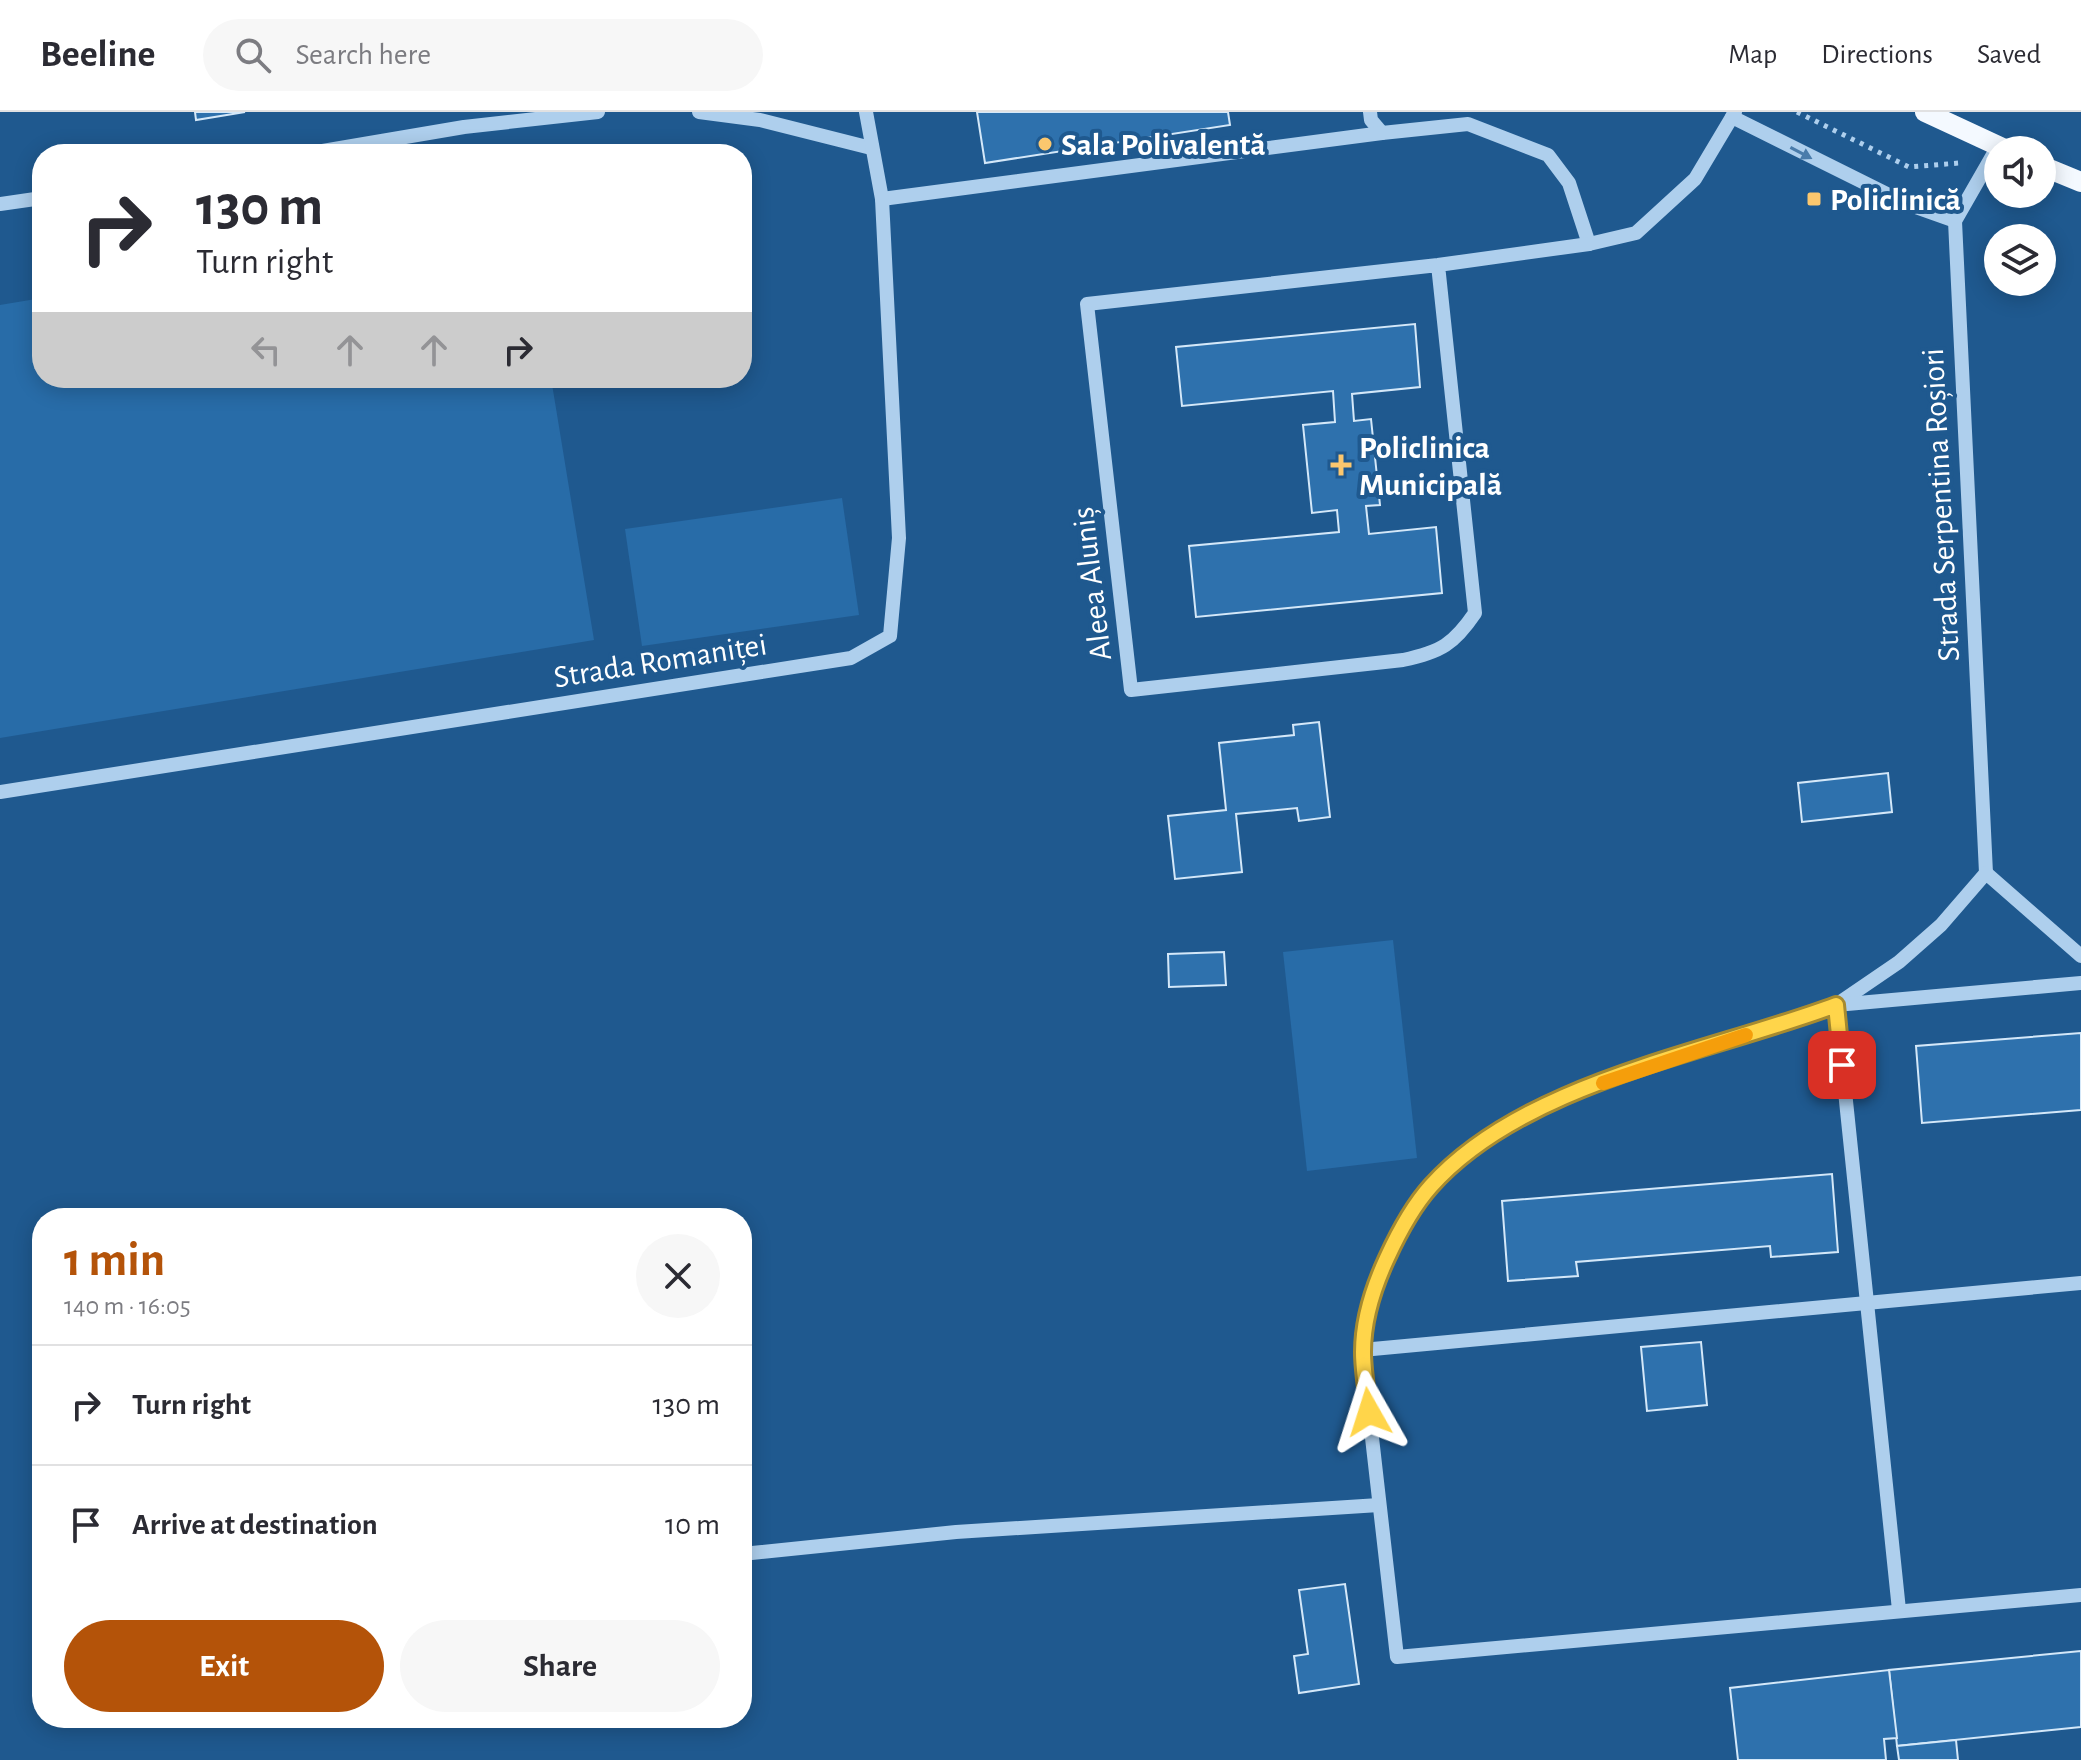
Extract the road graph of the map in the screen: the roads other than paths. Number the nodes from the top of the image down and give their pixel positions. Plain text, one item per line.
1 (598, 112) edge
2 (699, 112) edge
3 (866, 112) edge
4 (1370, 112) edge
5 (1925, 112) edge
6 (1734, 114) edge
7 (1464, 118) edge
8 (1382, 133) junction
9 (1984, 140) edge
10 (364, 144) edge
11 (871, 148) junction
12 (2056, 172) edge
13 (1984, 176) edge
14 (2081, 182) edge
15 (32, 199) edge
16 (882, 199) junction
17 (0, 204) edge
18 (1955, 221) junction
19 (1589, 244) junction
20 (1438, 265) junction
21 (0, 792) edge
22 (1986, 873) junction
23 (2081, 956) edge
24 (2081, 983) edge
25 (1836, 1005) junction
26 (2081, 1283) edge
27 (1867, 1304) junction
28 (1362, 1350) junction
29 (1379, 1505) junction
30 (752, 1553) edge
31 (2081, 1595) edge
32 (1899, 1610) junction

1 - 10 street
2 - 11 street
3 - 11 street
4 - 8 street
5 - 9 main road
6 -> 18 street
6 - 19 street, Aleea Aluniș
7 - 8 street
7 - 19 street
8 - 16 street
11 - 16 street
12 - 14 main road
13 - 18 street
15 - 17 street
16 - 21 street, Strada Romaniței
18 - 22 street, Strada Serpentina Roșiori
19 - 20 street, Aleea Aluniș
20 - 20 street, Aleea Aluniș
22 - 23 street
22 - 25 street
24 - 25 street
25 - 27 street
25 - 28 street
26 - 27 street
27 - 28 street
27 - 32 street
28 - 29 street
29 - 30 street
29 - 32 street
31 - 32 street

